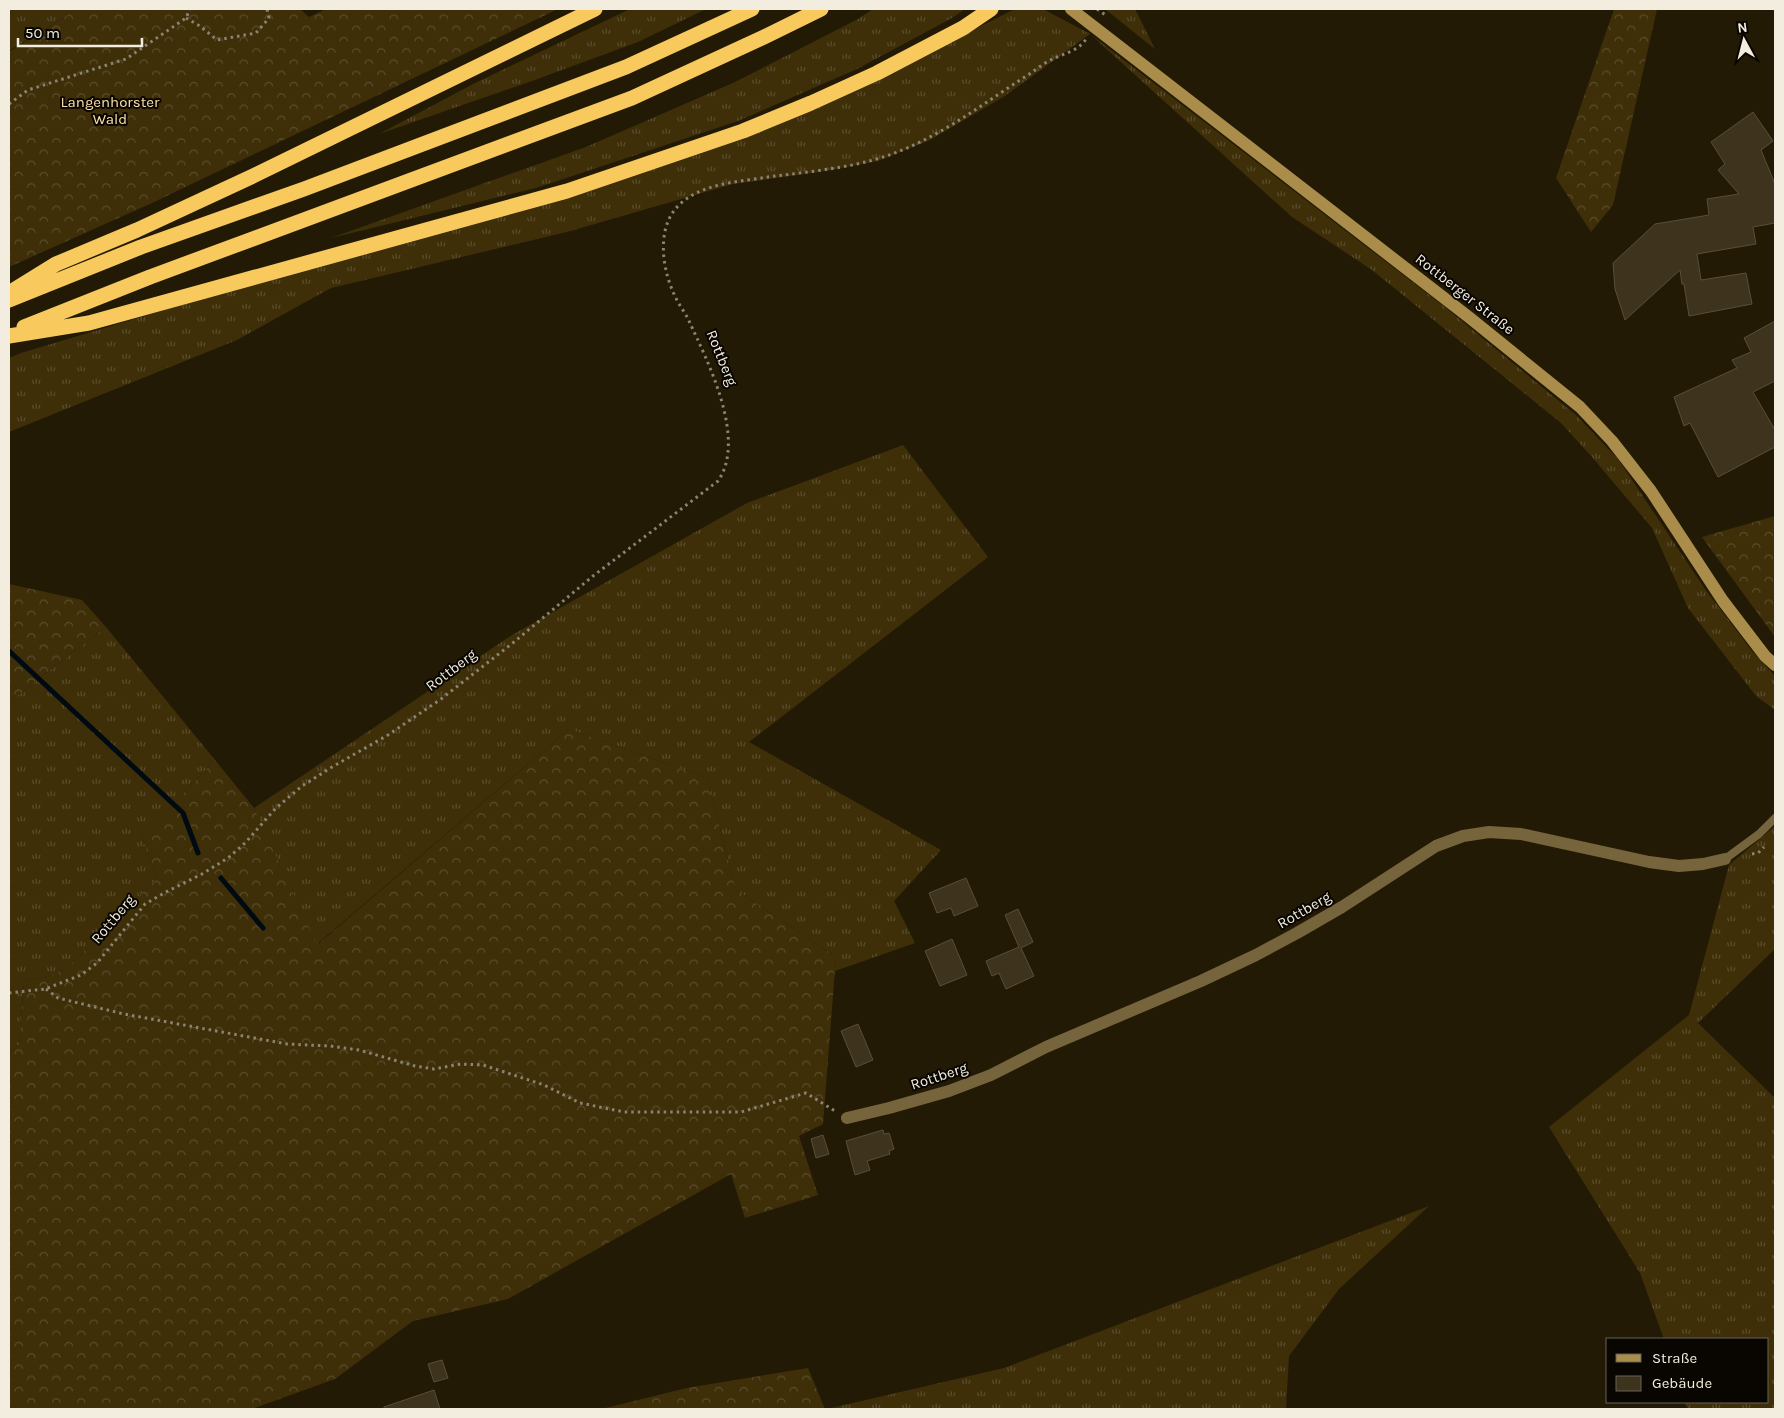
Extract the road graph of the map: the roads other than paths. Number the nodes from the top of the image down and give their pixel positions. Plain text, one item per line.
1 (595, 9) edge
2 (752, 9) edge
3 (821, 9) edge
4 (991, 9) edge
5 (1071, 9) edge
6 (9, 293) edge
7 (9, 300) edge
8 (9, 334) edge
9 (1775, 665) edge
10 (1775, 818) edge
11 (1725, 859) joint
12 (847, 1118) road end

1 - 6 highway
2 - 7 highway
3 - 8 highway
4 - 8 highway
5 - 9 main road, Rottberger Straße
10 - 11 lane, Rottberg
11 - 12 street, Rottberg

